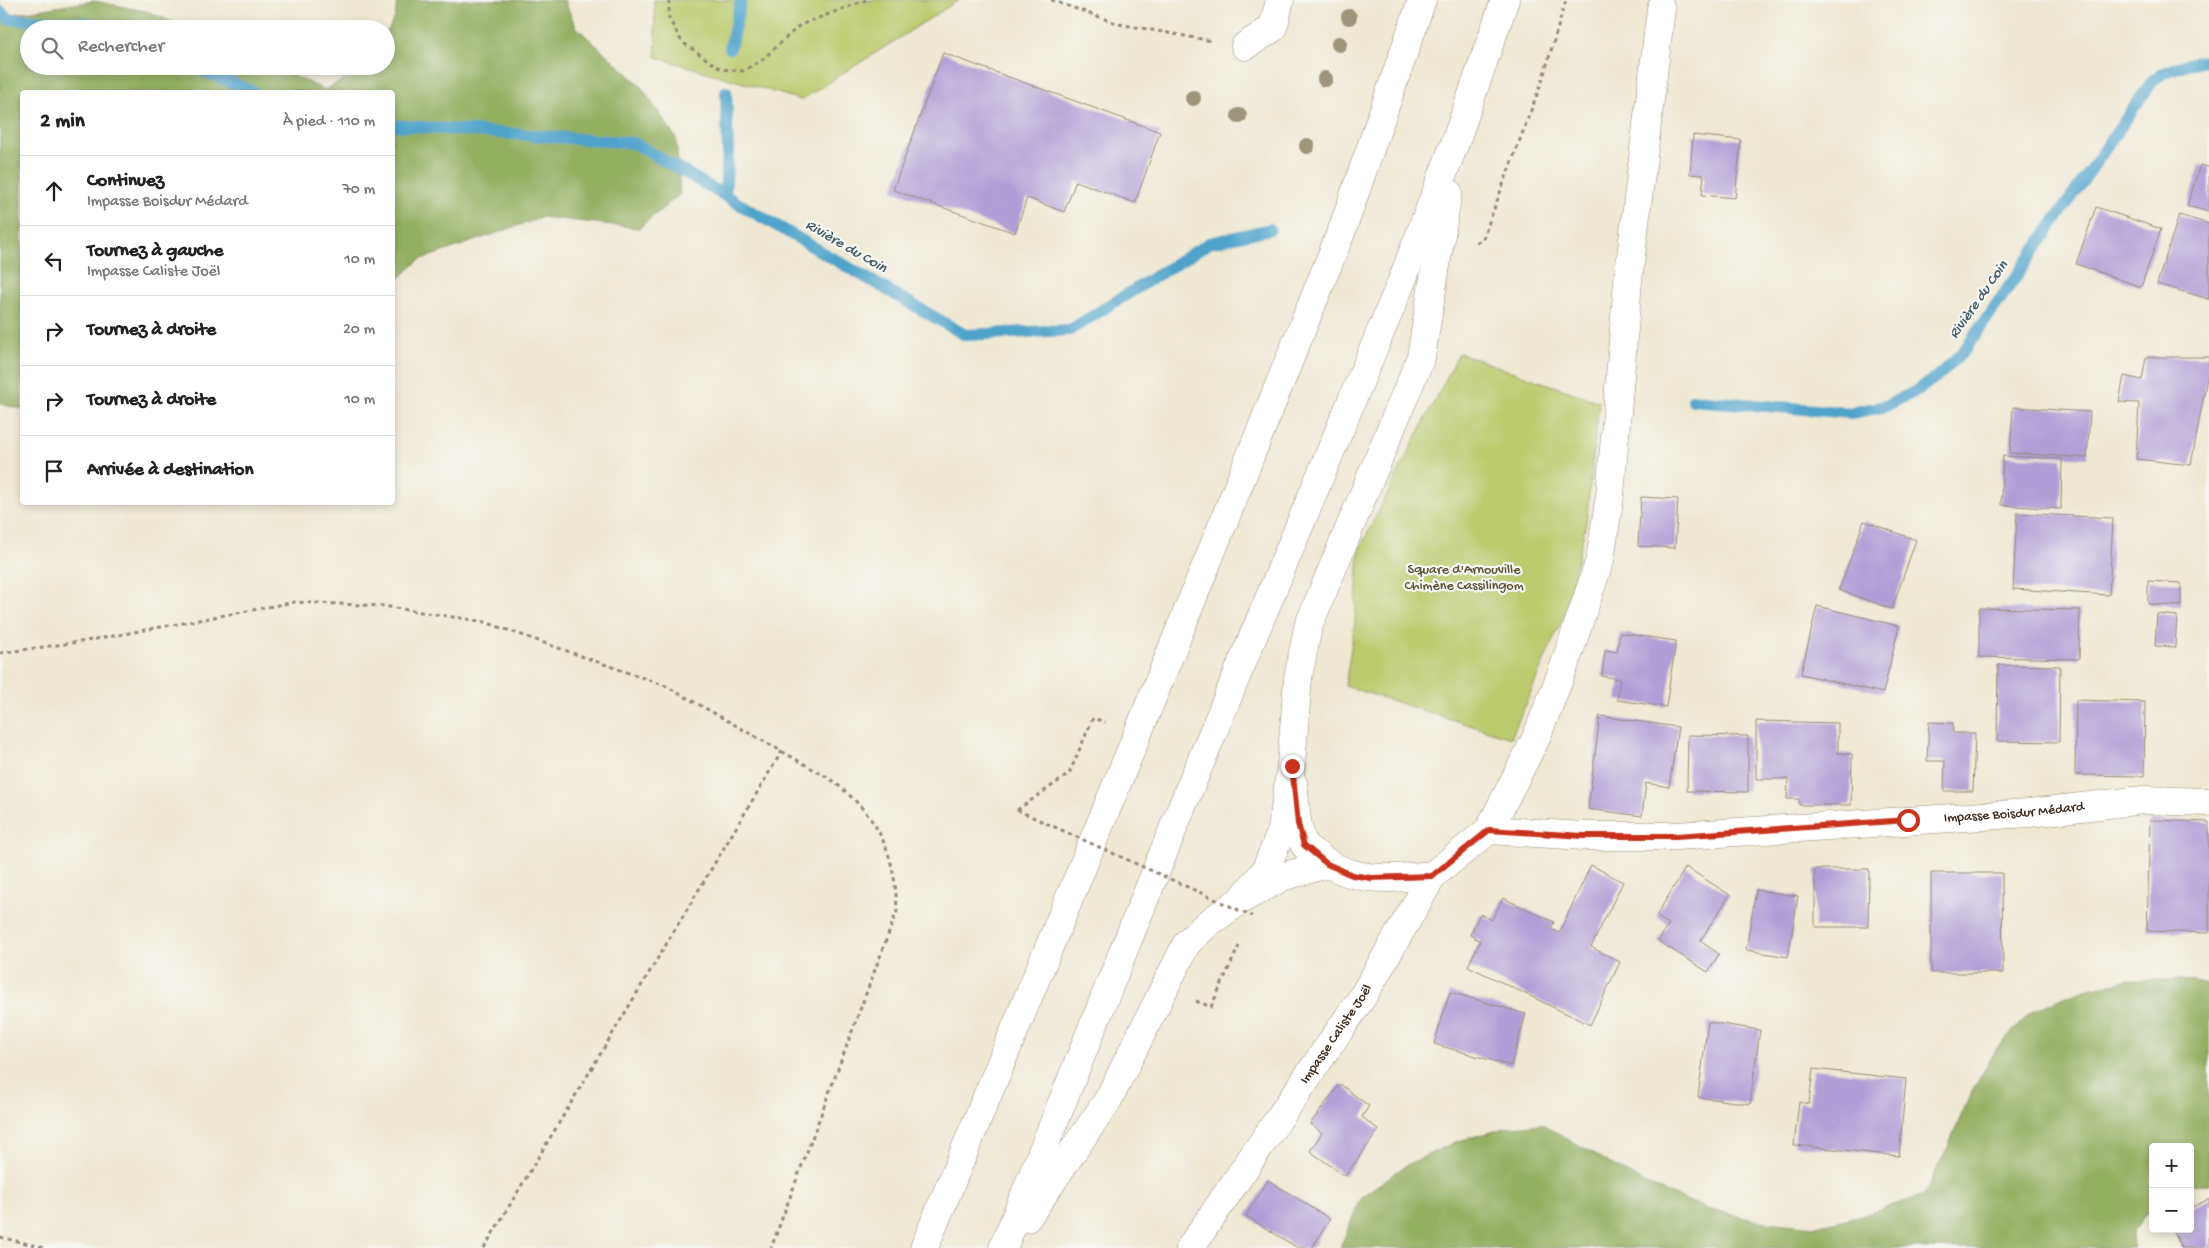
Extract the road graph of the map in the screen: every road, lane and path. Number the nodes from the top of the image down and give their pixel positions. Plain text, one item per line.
1 (669, 0) edge
2 (866, 0) edge
3 (1051, 0) edge
4 (1280, 0) edge
5 (1422, 0) edge
6 (1505, 0) edge
7 (1566, 0) edge
8 (1661, 9) dead end
9 (1245, 46) joint
10 (1455, 143) junction
11 (1439, 252) junction
12 (0, 653) edge
13 (782, 751) junction
14 (1292, 766) junction
15 (1069, 774) dead end
16 (2209, 802) edge
17 (1489, 830) junction
18 (1327, 864) junction
19 (1432, 876) junction
20 (1247, 908) junction
21 (1240, 944) dead end
22 (1164, 986) junction
23 (0, 1237) edge
24 (45, 1248) edge
25 (484, 1248) edge
26 (771, 1248) edge
27 (924, 1248) edge
28 (1005, 1248) edge
29 (1190, 1248) edge

1 - 2 path
3 - 9 path
4 - 9 main road
5 - 27 main road
6 - 10 main road
7 - 11 path
8 - 17 main road
10 - 11 main road
10 - 28 main road
11 - 14 main road
12 - 13 path
13 - 25 path
13 - 26 path
14 - 18 main road
14 - 20 main road
15 - 20 path, bridge
16 - 17 main road, Impasse Boisdur Médard
17 - 19 main road, Impasse Caliste Joël
18 - 19 main road
18 - 20 main road
19 - 29 main road, Impasse Caliste Joël
20 - 22 main road
21 - 22 path
22 - 28 main road
23 - 24 path

